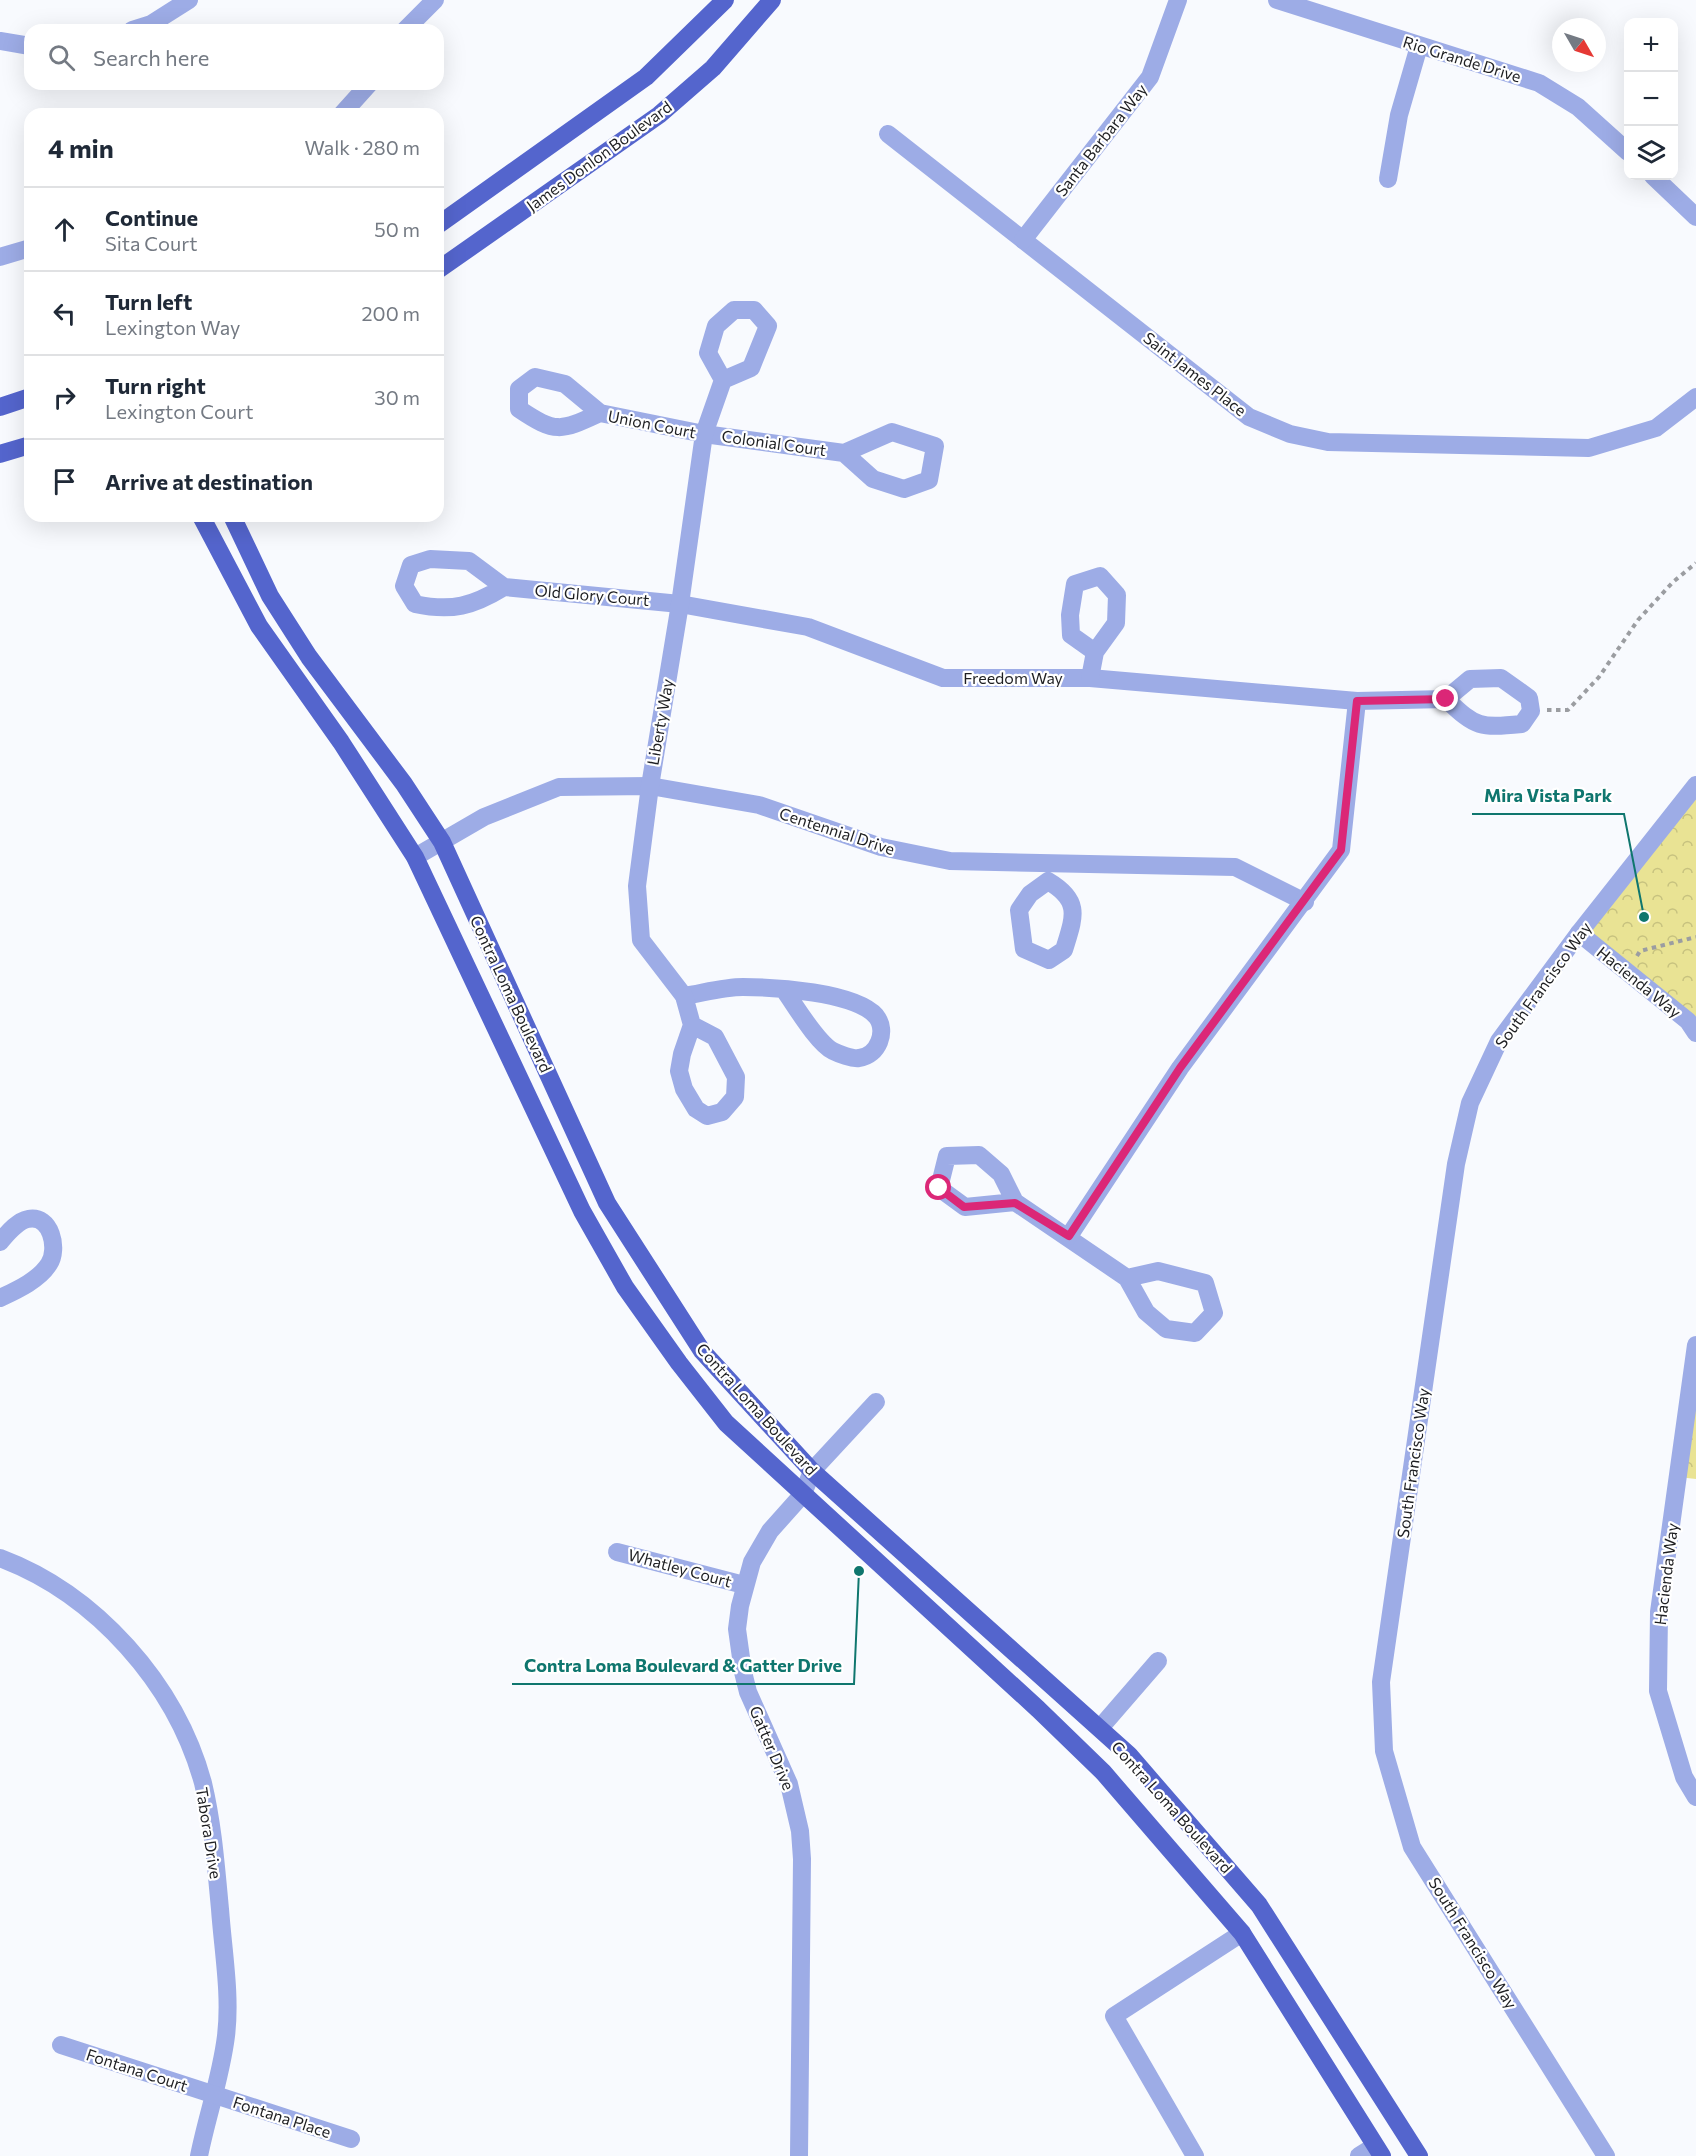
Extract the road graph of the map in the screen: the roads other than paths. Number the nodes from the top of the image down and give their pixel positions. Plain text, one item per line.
1 (189, 0) edge
2 (435, 0) edge
3 (725, 0) edge
4 (772, 0) edge
5 (1179, 0) edge
6 (1277, 0) edge
7 (151, 24) edge
8 (411, 24) edge
9 (0, 41) edge
10 (24, 45) edge
11 (1419, 46) junction
12 (364, 90) edge
13 (347, 108) edge
14 (888, 134) dead end
15 (1624, 141) edge
16 (1388, 179) dead end
17 (1657, 180) edge
18 (1696, 217) edge
19 (444, 221) edge
20 (1023, 240) junction
21 (24, 250) edge
22 (0, 256) edge
23 (444, 266) edge
24 (723, 380) dead end
25 (1696, 397) edge
26 (24, 400) edge
27 (0, 407) edge
28 (600, 413) dead end
29 (704, 434) junction
30 (24, 447) edge
31 (844, 453) junction
32 (0, 454) edge
33 (204, 522) edge
34 (235, 522) edge
35 (504, 587) junction
36 (681, 604) junction
37 (1095, 652) dead end
38 (1090, 678) junction
39 (1446, 699) junction
40 (1357, 701) junction
41 (1696, 785) edge
42 (650, 786) junction
43 (442, 842) junction
44 (414, 857) junction
45 (1049, 861) junction
46 (1048, 881) dead end
47 (1305, 902) junction
48 (1579, 933) junction
49 (784, 990) junction
50 (684, 996) junction
51 (692, 1026) junction
52 (1696, 1033) edge
53 (1015, 1203) dead end
54 (1069, 1236) junction
55 (0, 1242) edge
56 (1127, 1278) junction
57 (0, 1298) edge
58 (1696, 1345) edge
59 (876, 1402) dead end
60 (1692, 1410) edge
61 (812, 1471) junction
62 (803, 1494) junction
63 (616, 1552) dead end
64 (0, 1558) edge
65 (744, 1585) junction
66 (1158, 1661) dead end
67 (1100, 1728) junction
68 (1696, 1797) edge
69 (1242, 1933) junction
70 (61, 2045) dead end
71 (213, 2095) junction
72 (351, 2139) dead end
73 (1378, 2151) edge
74 (199, 2156) edge
75 (799, 2156) edge
76 (1195, 2156) edge
77 (1359, 2156) edge
78 (1419, 2156) edge
79 (1606, 2156) edge

1 - 7 street
2 - 8 street
3 - 19 main road
4 - 23 main road, James Donlon Boulevard
5 - 20 street, Santa Barbara Way
6 - 11 street, Rio Grande Drive
9 - 10 street
11 - 15 street, Rio Grande Drive
11 - 16 street
12 - 13 street
14 - 20 street, Saint James Place
17 - 18 street
20 - 25 street, Saint James Place
21 - 22 street
24 - 29 street, Liberty Way
26 - 27 main road
28 - 29 street, Union Court
29 - 31 street, Colonial Court
29 - 36 street, Liberty Way
30 - 32 main road
31 - 31 street, Colonial Court
33 - 44 main road, Contra Loma Boulevard
34 - 43 main road, Contra Loma Boulevard
35 - 35 street
35 - 36 street, Old Glory Court
36 - 38 street, Freedom Way
36 - 42 street, Liberty Way
37 - 38 street
38 - 40 street, Freedom Way
39 - 39 street
39 - 40 street, Freedom Way
40 - 47 street
41 - 48 street, South Francisco Way
42 - 43 street, Centennial Drive
42 - 45 street, Centennial Drive
42 - 50 street, Liberty Way
43 - 44 street, Centennial Drive
43 - 61 main road, Contra Loma Boulevard
44 - 62 main road, Contra Loma Boulevard
45 - 46 street
45 - 47 street, Centennial Drive
47 - 54 street
48 - 52 street, Hacienda Way
48 - 79 street, South Francisco Way
49 - 49 street
49 - 50 street
50 - 51 street
51 - 51 street
53 - 54 street
54 - 56 street
55 - 57 street
56 - 56 street
58 - 60 street, Hacienda Way
59 - 61 street
60 - 68 street, Hacienda Way
61 - 62 street, Gatter Drive
61 - 67 main road, Contra Loma Boulevard
62 - 65 street, Gatter Drive
62 - 69 main road, Contra Loma Boulevard
63 - 65 street, Whatley Court
64 - 71 street, Tabora Drive
65 - 75 street, Gatter Drive
66 - 67 street
67 - 78 main road, Contra Loma Boulevard
69 - 73 main road, Contra Loma Boulevard
69 - 76 street
70 - 71 street, Fontana Court
71 - 72 street, Fontana Place
71 - 74 street, Tabora Drive
73 - 77 street

